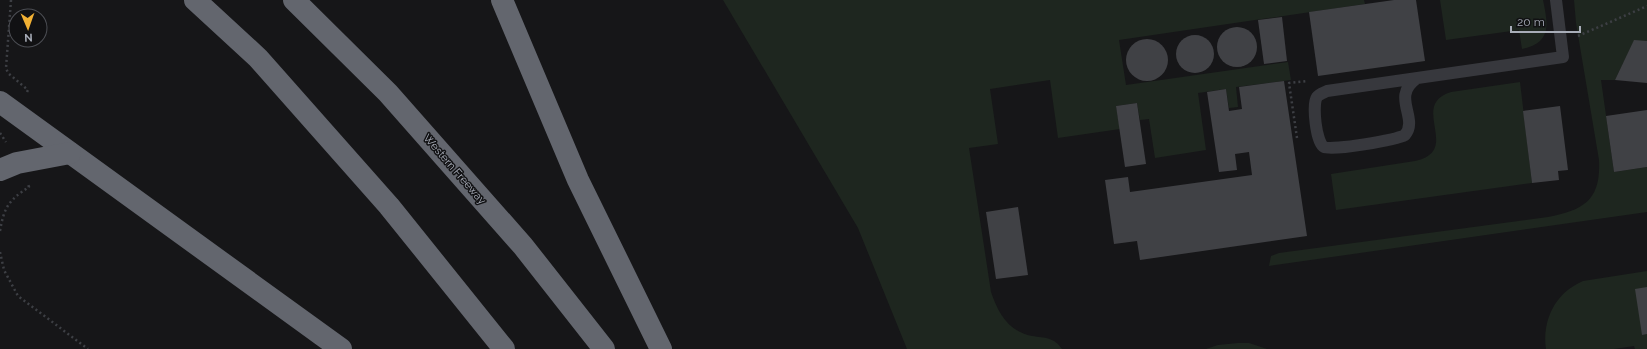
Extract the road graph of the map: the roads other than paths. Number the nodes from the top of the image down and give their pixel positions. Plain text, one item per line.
1 (195, 0) edge
2 (294, 0) edge
3 (502, 0) edge
4 (1556, 0) edge
5 (1416, 79) junction
6 (7, 107) edge
7 (70, 153) junction
8 (0, 170) edge
9 (342, 349) edge
10 (504, 349) edge
11 (604, 349) edge
12 (662, 349) edge

1 - 10 highway
2 - 11 highway, Western Freeway
3 - 12 highway
4 - 5 lane
5 - 5 lane
6 - 7 highway
7 - 8 highway
7 - 9 highway

